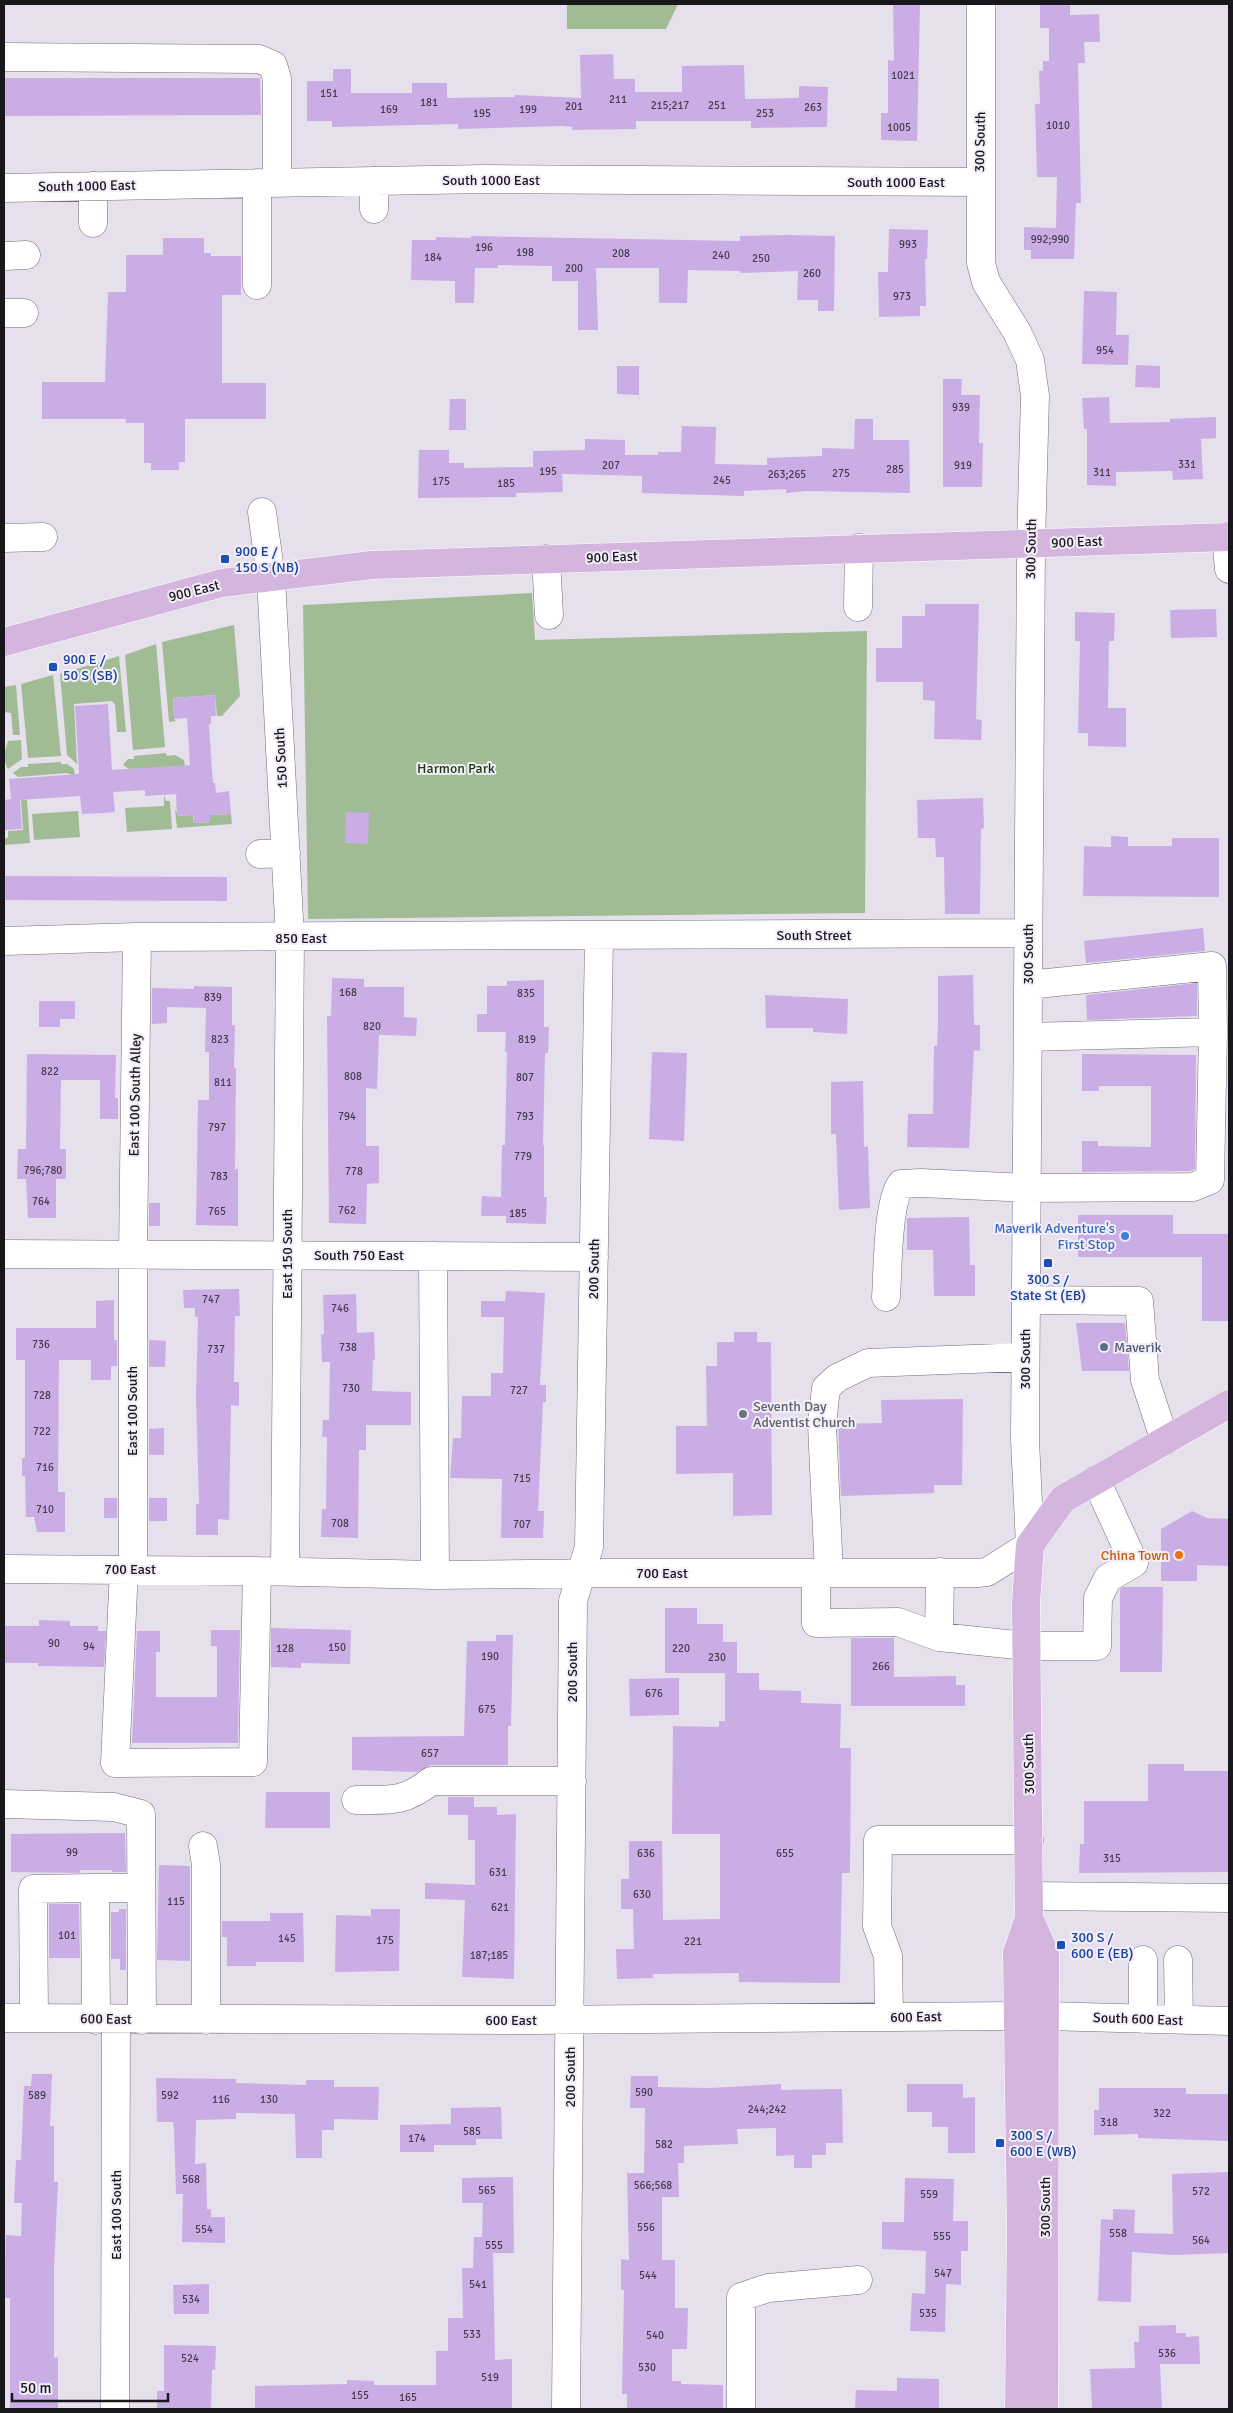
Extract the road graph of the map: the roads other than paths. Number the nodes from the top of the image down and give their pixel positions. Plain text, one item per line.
1 (981, 4) edge
2 (4, 57) edge
3 (374, 181) junction
4 (979, 182) junction
5 (267, 183) junction
6 (93, 186) junction
7 (4, 188) edge
8 (374, 209) dead end
9 (93, 223) dead end
10 (257, 285) dead end
11 (262, 512) dead end
12 (43, 537) dead end
13 (1228, 537) edge
14 (4, 538) edge
15 (1031, 543) junction
16 (859, 548) junction
17 (546, 559) junction
18 (1229, 569) edge
19 (271, 578) junction
20 (858, 607) dead end
21 (549, 615) dead end
22 (4, 642) edge
23 (1028, 933) junction
24 (137, 937) junction
25 (599, 937) junction
26 (290, 938) junction
27 (4, 941) edge
28 (1028, 985) junction
29 (1214, 1032) junction
30 (1028, 1037) junction
31 (1026, 1188) junction
32 (4, 1254) edge
33 (133, 1254) junction
34 (286, 1255) junction
35 (433, 1256) junction
36 (594, 1257) junction
37 (886, 1297) dead end
38 (1026, 1300) junction
39 (1026, 1357) junction
40 (1229, 1404) edge
41 (1165, 1441) junction
42 (1096, 1480) junction
43 (1030, 1545) junction
44 (4, 1569) edge
45 (128, 1569) junction
46 (257, 1571) junction
47 (285, 1571) junction
48 (940, 1572) junction
49 (822, 1573) junction
50 (582, 1574) junction
51 (435, 1575) junction
52 (939, 1637) junction
53 (1027, 1646) junction
54 (572, 1782) junction
55 (356, 1800) dead end
56 (4, 1804) edge
57 (1029, 1840) junction
58 (203, 1846) dead end
59 (95, 1888) junction
60 (141, 1888) junction
61 (1229, 1898) edge
62 (1029, 1907) junction
63 (1143, 1960) dead end
64 (1178, 1960) dead end
65 (1019, 2016) junction
66 (1046, 2016) junction
67 (889, 2017) junction
68 (4, 2018) edge
69 (34, 2018) junction
70 (1143, 2019) junction
71 (118, 2020) junction
72 (206, 2020) junction
73 (570, 2020) junction
74 (1179, 2020) junction
75 (1229, 2021) edge
76 (858, 2280) dead end
77 (115, 2409) edge
78 (566, 2409) edge
79 (741, 2409) edge
80 (1019, 2409) edge
81 (1044, 2409) edge

1 - 4 street, 300 South
2 - 5 street
3 - 4 street, South 1000 East
3 - 5 street, South 1000 East
3 - 8 street
4 - 15 street, 300 South
5 - 6 street, South 1000 East
5 - 10 street
6 - 7 street, South 1000 East
6 - 9 street
11 - 19 street, 150 South
12 - 14 street
13 - 15 main road, 900 East
13 - 18 street
15 - 16 main road, 900 East
15 - 23 street, 300 South
16 - 17 main road, 900 East
16 - 20 street
17 - 19 main road, 900 East
17 - 21 street
19 - 22 main road, 900 East
19 - 26 street, 150 South
23 - 25 street, South Street
23 - 28 street, 300 South
24 - 26 street, 850 East
24 - 27 street, 850 East
24 - 33 street, East 100 South Alley
25 - 26 street, 850 East
25 - 36 street, 200 South
26 - 34 street, East 150 South
28 - 29 street
28 - 30 street, 300 South
29 - 30 street
29 - 31 street
30 - 31 street, 300 South
31 - 37 street
31 - 38 street, 300 South
32 - 33 street, South 750 East
33 - 34 street, South 750 East
33 - 45 street, East 100 South
34 - 35 street, South 750 East
34 - 47 street, East 150 South
35 - 36 street, South 750 East
35 - 51 street
36 - 50 street, 200 South
38 - 39 street, 300 South
38 - 41 street
39 - 43 street, 300 South
39 - 49 street
40 - 41 main road
41 - 42 main road
42 - 43 main road
42 - 53 street
43 - 48 street, 700 East
43 - 53 main road, 300 South
44 - 45 street, 700 East
45 - 46 street, 700 East
45 - 46 street, East 100 South
46 - 47 street, 700 East
47 - 51 street, 700 East
48 - 49 street, 700 East
48 - 52 street
49 - 50 street, 700 East
49 - 52 street
50 - 51 street, 700 East
50 - 54 street, 200 South
52 - 53 street
53 - 57 main road, 300 South
54 - 55 street
54 - 73 street, 200 South
56 - 60 street
57 - 62 main road, 300 South
57 - 67 street
58 - 72 street
59 - 60 street
59 - 69 street
59 - 71 street
60 - 71 street
61 - 62 street
62 - 65 main road, 300 South
62 - 66 main road, 300 South
63 - 70 street
64 - 74 street
65 - 67 street, 600 East
65 - 80 main road, 300 South
66 - 70 street, South 600 East
66 - 81 main road, 300 South
67 - 73 street, 600 East
68 - 69 street, 600 East
69 - 71 street, 600 East
70 - 74 street, South 600 East
71 - 72 street, 600 East
71 - 77 street, East 100 South
72 - 73 street, 600 East
73 - 78 street, 200 South
74 - 75 street, South 600 East
76 - 79 street

